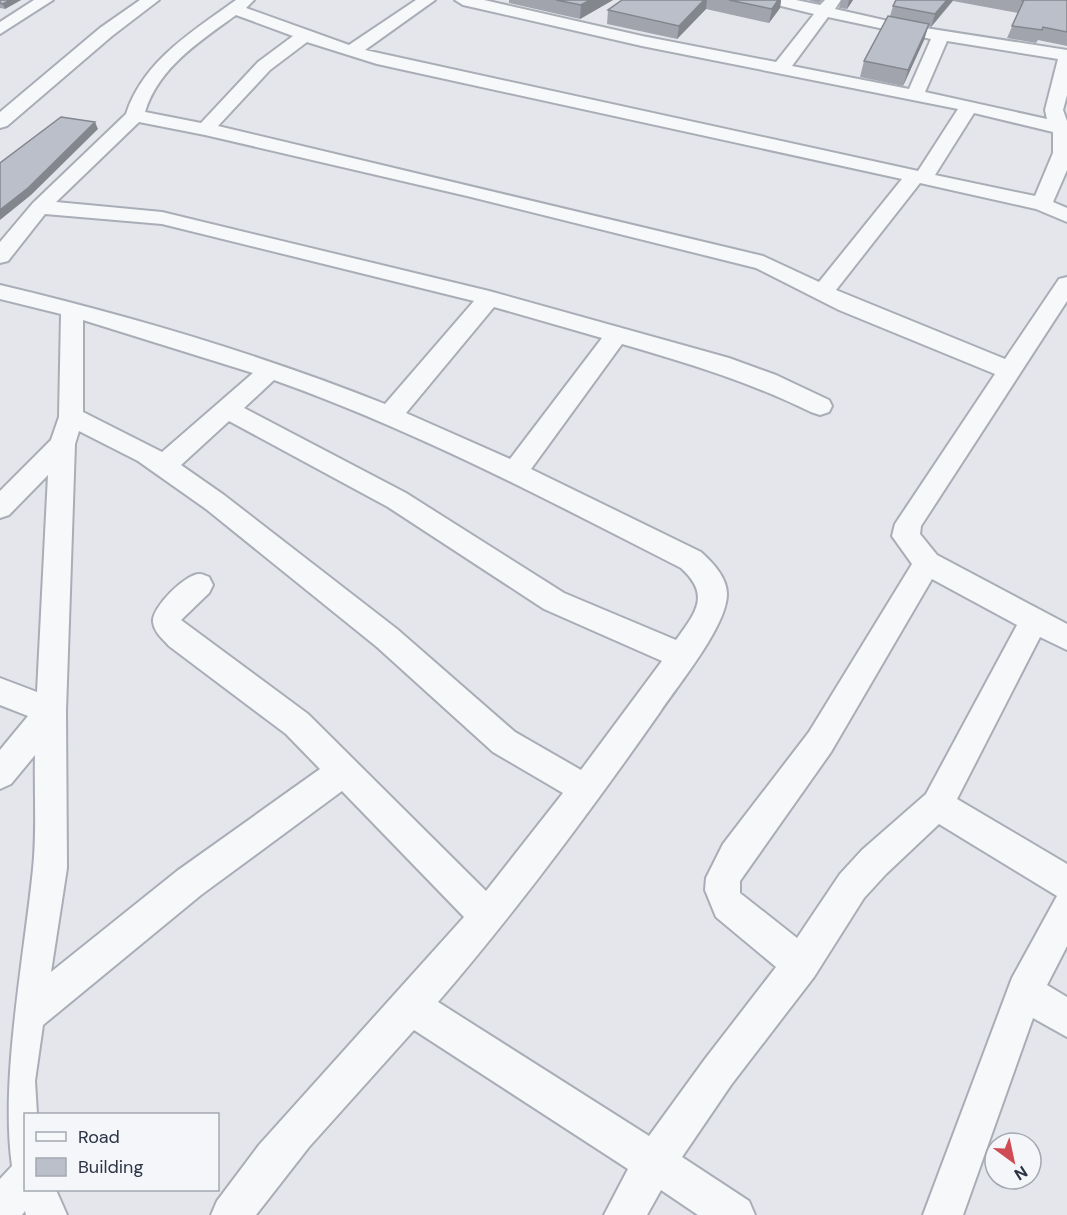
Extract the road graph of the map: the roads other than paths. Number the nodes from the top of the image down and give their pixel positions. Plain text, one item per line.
1 (45, 0) edge
2 (151, 0) edge
3 (427, 0) edge
4 (776, 0) edge
5 (473, 1) edge
6 (240, 5) edge
7 (830, 6) edge
8 (603, 16) dead end
9 (586, 27) junction
10 (0, 29) edge
11 (305, 35) junction
12 (941, 36) junction
13 (351, 52) junction
14 (1067, 57) edge
15 (781, 68) junction
16 (1064, 83) edge
17 (915, 95) junction
18 (969, 106) junction
19 (135, 116) junction
20 (0, 122) edge
21 (1062, 128) junction
22 (205, 129) junction
23 (919, 177) junction
24 (1042, 204) junction
25 (40, 207) junction
26 (1067, 216) edge
27 (0, 256) edge
28 (1067, 284) edge
29 (0, 292) edge
30 (822, 293) junction
31 (489, 298) junction
32 (72, 309) junction
33 (616, 335) junction
34 (1011, 371) junction
35 (269, 372) junction
36 (820, 406) dead end
37 (228, 410) junction
38 (389, 416) junction
39 (66, 431) junction
40 (163, 466) junction
41 (515, 472) junction
42 (0, 508) edge
43 (927, 563) junction
44 (200, 585) dead end
45 (1033, 622) junction
46 (1067, 638) edge
47 (682, 656) junction
48 (0, 691) edge
49 (51, 711) junction
50 (345, 770) junction
51 (0, 774) edge
52 (587, 790) junction
53 (936, 805) junction
54 (1067, 883) edge
55 (1067, 909) edge
56 (487, 916) junction
57 (801, 964) junction
58 (1025, 990) junction
59 (411, 1005) junction
60 (27, 1014) junction
61 (1067, 1019) edge
62 (24, 1143) edge
63 (654, 1163) junction
64 (24, 1182) edge
65 (36, 1191) edge
66 (0, 1209) edge
67 (47, 1215) edge
68 (231, 1215) edge
69 (624, 1215) edge
70 (735, 1215) edge
71 (943, 1215) edge

1 - 10 street
2 - 20 street
3 - 13 street
4 - 7 street
5 - 9 street
6 - 11 street
6 - 19 street
7 - 12 street
7 - 15 street
8 - 9 street
9 - 15 street
11 - 13 street
11 - 22 street
12 - 14 street
12 - 17 street
13 - 23 street
14 - 16 street
15 - 17 street
16 - 21 street
17 - 18 street
18 - 21 street
18 - 23 street
19 - 22 street
19 - 25 street
21 - 24 street
22 - 30 street
23 - 24 street
23 - 30 street
24 - 26 street
25 - 27 street
25 - 31 street
28 - 34 street
29 - 32 street
30 - 34 street
31 - 33 street
31 - 38 street
32 - 35 street
32 - 39 street
33 - 36 street
33 - 41 street
34 - 43 street
35 - 37 street
35 - 38 street
37 - 40 street
37 - 47 street
38 - 41 street
39 - 40 street
39 - 42 street
39 - 49 street
40 - 52 street
41 - 47 street
43 - 45 street
43 - 57 street
44 - 50 street
45 - 46 street
45 - 53 street
47 - 52 street
48 - 49 street
49 - 51 street
49 - 60 street
50 - 56 street
50 - 60 street
52 - 56 street
53 - 54 street
53 - 57 street
55 - 58 street
56 - 59 street
57 - 63 street
58 - 61 street
58 - 71 street
59 - 63 street
59 - 68 street
60 - 62 street
63 - 69 street
63 - 70 street
64 - 66 street
65 - 67 street

